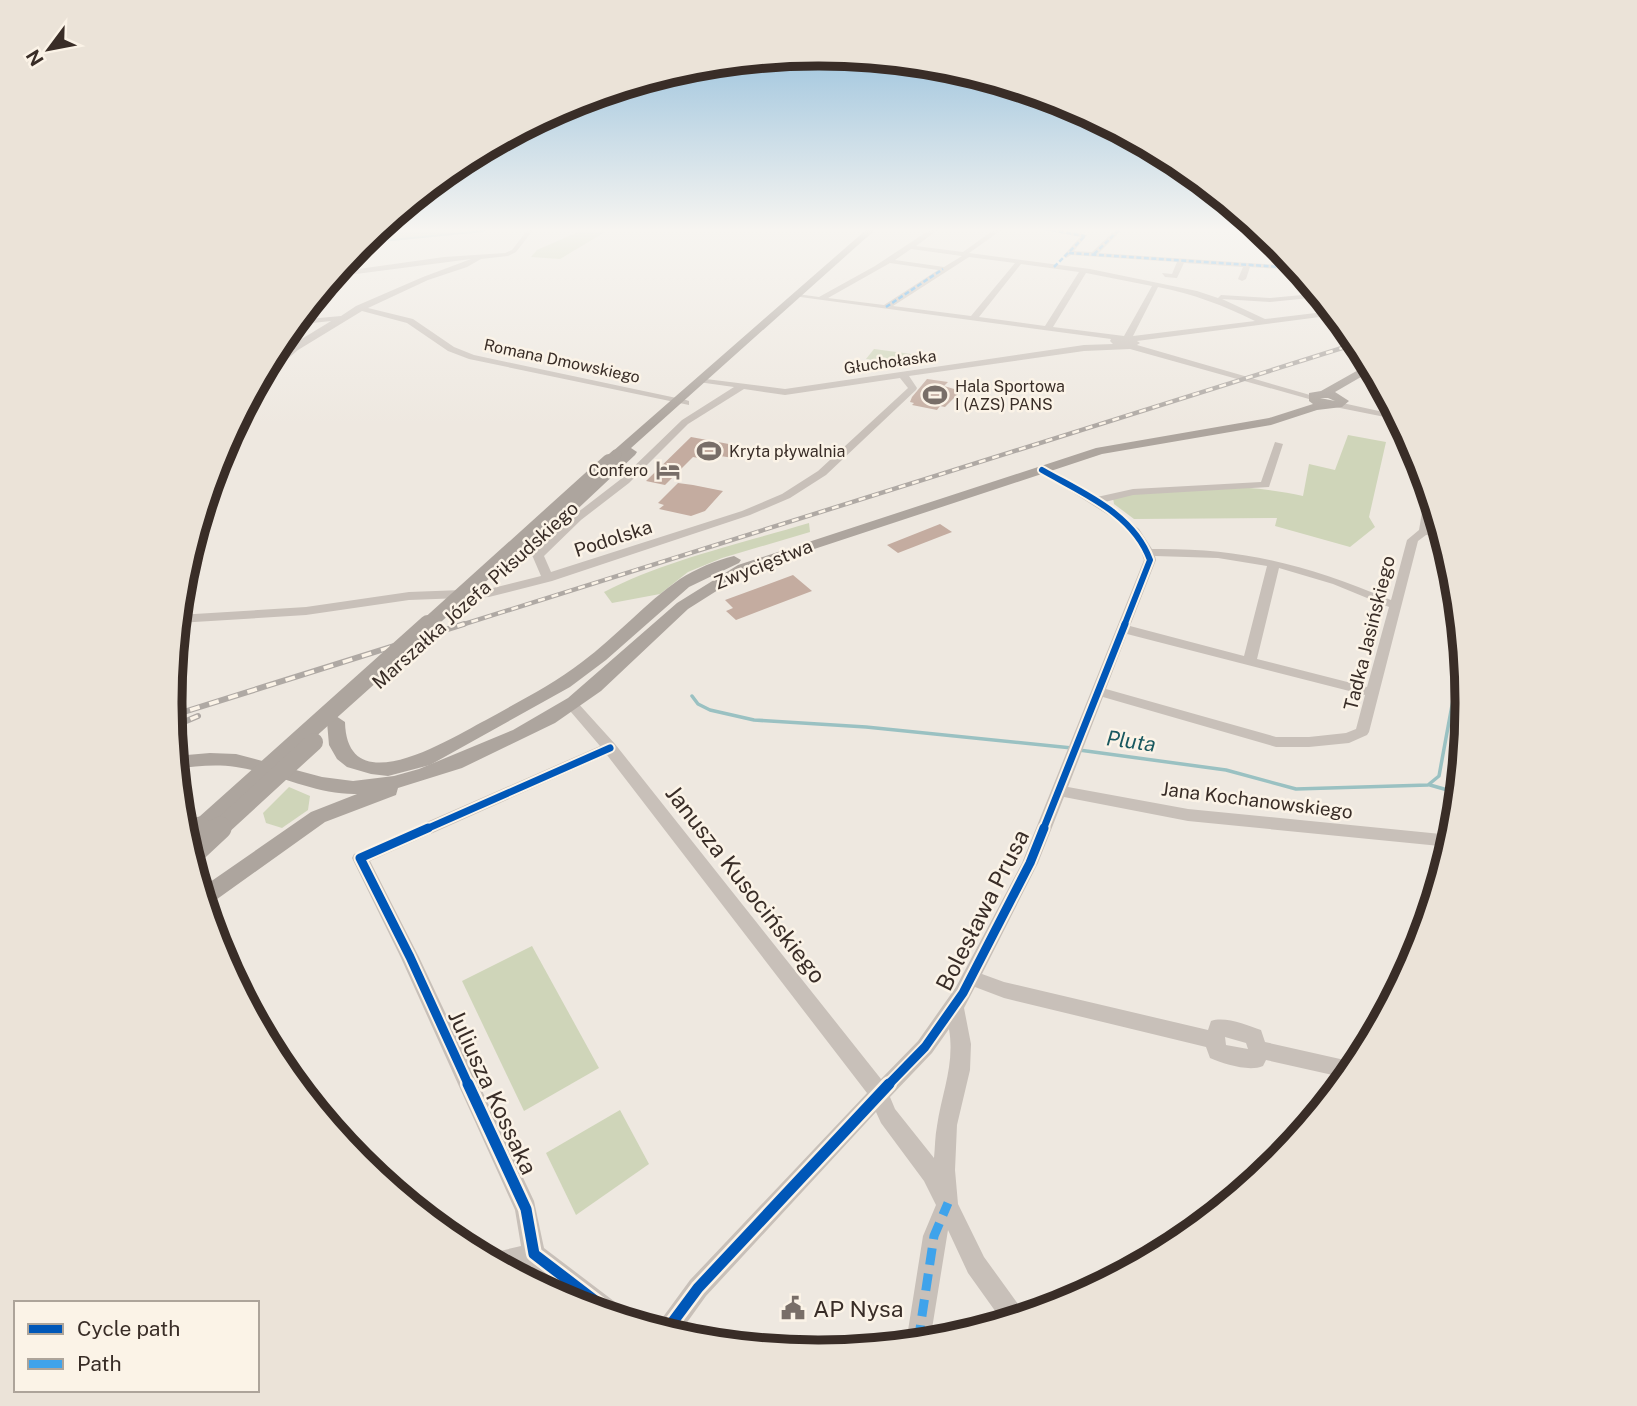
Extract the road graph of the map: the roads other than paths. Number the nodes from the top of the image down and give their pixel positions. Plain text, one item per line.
1 (391, 295) edge
2 (829, 295) edge
3 (905, 295) edge
4 (993, 295) edge
5 (1069, 295) edge
6 (1151, 295) edge
7 (1198, 295) edge
8 (797, 296) joint
9 (1307, 296) edge
10 (1209, 297) junction
11 (821, 299) junction
12 (886, 307) junction
13 (359, 308) junction
14 (1322, 315) edge
15 (342, 318) junction
16 (974, 318) junction
17 (310, 321) edge
18 (1266, 323) junction
19 (1048, 328) junction
20 (1125, 342) junction
21 (282, 360) edge
22 (1363, 374) edge
23 (903, 375) junction
24 (1366, 379) edge
25 (705, 381) junction
26 (741, 387) junction
27 (786, 392) junction
28 (750, 397) dead end
29 (1313, 398) junction
30 (739, 399) dead end
31 (1335, 400) junction
32 (682, 402) junction
33 (715, 403) junction
34 (1385, 414) edge
35 (1233, 426) junction
36 (1278, 444) dead end
37 (621, 456) junction
38 (1042, 470) junction
39 (1094, 501) junction
40 (1426, 516) edge
41 (1424, 531) junction
42 (1431, 532) edge
43 (789, 551) junction
44 (1149, 553) junction
45 (1274, 563) junction
46 (548, 578) junction
47 (1394, 605) junction
48 (187, 618) edge
49 (1125, 629) junction
50 (1250, 660) junction
51 (1100, 692) junction
52 (1373, 692) junction
53 (572, 705) junction
54 (337, 722) junction
55 (610, 748) junction
56 (185, 761) edge
57 (412, 779) junction
58 (322, 783) junction
59 (1059, 791) junction
60 (318, 817) junction
61 (195, 833) edge
62 (1440, 840) edge
63 (199, 848) edge
64 (211, 893) edge
65 (972, 978) junction
66 (954, 1007) junction
67 (1340, 1067) edge
68 (878, 1096) junction
69 (948, 1203) junction
70 (534, 1254) junction
71 (510, 1260) edge
72 (590, 1297) edge
73 (1009, 1310) edge
74 (673, 1322) edge
75 (920, 1331) edge

1 - 13 street
2 - 11 street
3 - 12 street
4 - 16 street
5 - 19 street
6 - 20 street
7 - 10 street
8 - 11 street
8 - 25 main road, Marszałka Józefa Piłsudskiego
9 - 10 street
10 - 18 street
11 - 12 street
12 - 16 street
13 - 15 street
13 - 32 street, Romana Dmowskiego
14 - 18 street, Głuchołaska
15 - 17 street
15 - 21 street
16 - 19 street
18 - 20 street, Głuchołaska
19 - 20 street
20 - 23 street, Głuchołaska
20 - 29 street
22 - 31 main road, Zwycięstwa
23 - 27 street, Głuchołaska
23 - 46 street, Podolska
24 - 31 main road, Zwycięstwa
25 - 26 street, Głuchołaska
25 - 32 main road, Marszałka Józefa Piłsudskiego
26 - 27 street, Głuchołaska
26 - 33 street, Marszałka Józefa Piłsudskiego
27 - 28 street
29 - 31 main road
29 - 35 main road, Zwycięstwa
30 - 33 street, Marszałka Józefa Piłsudskiego
31 - 34 street
31 - 35 main road, Zwycięstwa
32 - 37 main road, Marszałka Józefa Piłsudskiego
33 - 46 street, Marszałka Józefa Piłsudskiego
35 - 38 main road, Zwycięstwa
36 - 39 street
37 - 54 main road, Marszałka Józefa Piłsudskiego
37 - 61 main road, Marszałka Józefa Piłsudskiego, bridge
38 - 39 street
38 - 43 main road, Zwycięstwa
39 - 44 street
40 - 41 street
41 - 42 street
41 - 47 street, Tadka Jasińskiego
43 - 53 main road, Zwycięstwa
43 - 54 main road
44 - 45 street
44 - 49 street, Bolesława Prusa
45 - 47 street
45 - 50 street
46 - 48 street, Podolska
47 - 52 street, Tadka Jasińskiego
49 - 50 street
49 - 51 street, Bolesława Prusa
50 - 52 street
51 - 52 street, Tadka Jasińskiego
51 - 59 street, Bolesława Prusa
53 - 55 street, Janusza Kusocińskiego
53 - 57 main road, Zwycięstwa
54 - 63 main road, Marszałka Józefa Piłsudskiego, bridge
55 - 68 street, Janusza Kusocińskiego
55 - 70 street, Juliusza Kossaka
56 - 58 main road, Zwycięstwa
57 - 58 main road, Zwycięstwa
57 - 60 main road
58 - 60 main road
59 - 62 street, Jana Kochanowskiego
59 - 65 street, Bolesława Prusa
60 - 64 main road
65 - 66 street, Bolesława Prusa
65 - 67 street
66 - 68 street, Bolesława Prusa
66 - 69 street
68 - 69 street, Janusza Kusocińskiego
68 - 74 street, Bolesława Prusa
69 - 73 street
69 - 75 street
70 - 71 street
70 - 72 street

